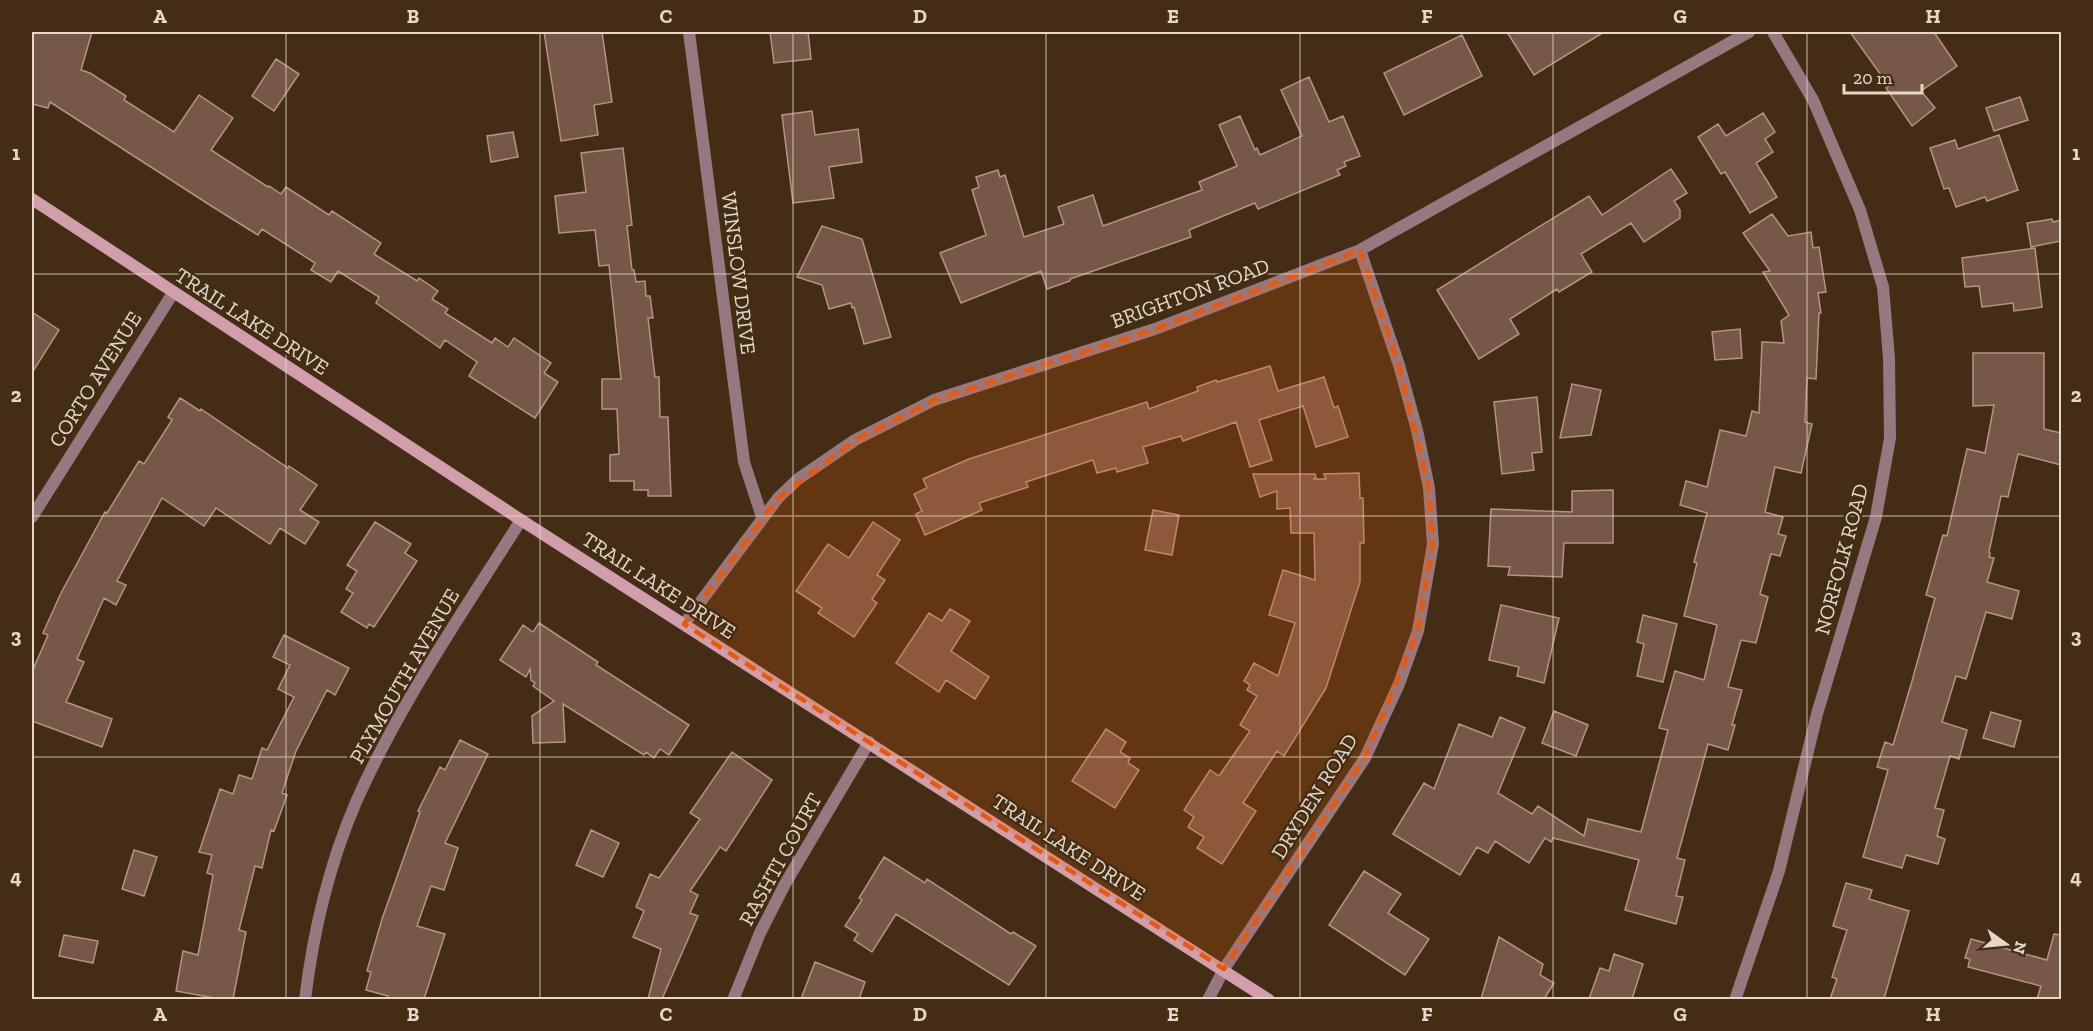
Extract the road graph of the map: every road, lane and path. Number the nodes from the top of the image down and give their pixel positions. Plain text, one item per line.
1 (689, 32) edge
2 (1749, 32) edge
3 (1773, 32) edge
4 (32, 199) edge
5 (1360, 250) junction
6 (173, 293) junction
7 (32, 517) edge
8 (762, 518) junction
9 (521, 520) junction
10 (684, 624) junction
11 (869, 742) junction
12 (1224, 969) junction
13 (304, 999) edge
14 (733, 999) edge
15 (1208, 999) edge
16 (1269, 999) edge
17 (1736, 999) edge

1 - 8 street, WINSLOW DRIVE
2 - 5 street, BRIGHTON ROAD
3 - 17 street, NORFOLK ROAD
4 - 6 street, TRAIL LAKE DRIVE
5 - 8 street, BRIGHTON ROAD
5 - 12 street, DRYDEN ROAD
6 - 7 street, CORTO AVENUE
6 - 9 street, TRAIL LAKE DRIVE
8 - 10 street, BRIGHTON ROAD
9 - 10 street, TRAIL LAKE DRIVE
9 - 13 street, PLYMOUTH AVENUE
10 - 11 street, TRAIL LAKE DRIVE
11 - 12 street, TRAIL LAKE DRIVE
11 - 14 street, RASHTI COURT
12 - 15 street, DRYDEN ROAD
12 - 16 street, TRAIL LAKE DRIVE

